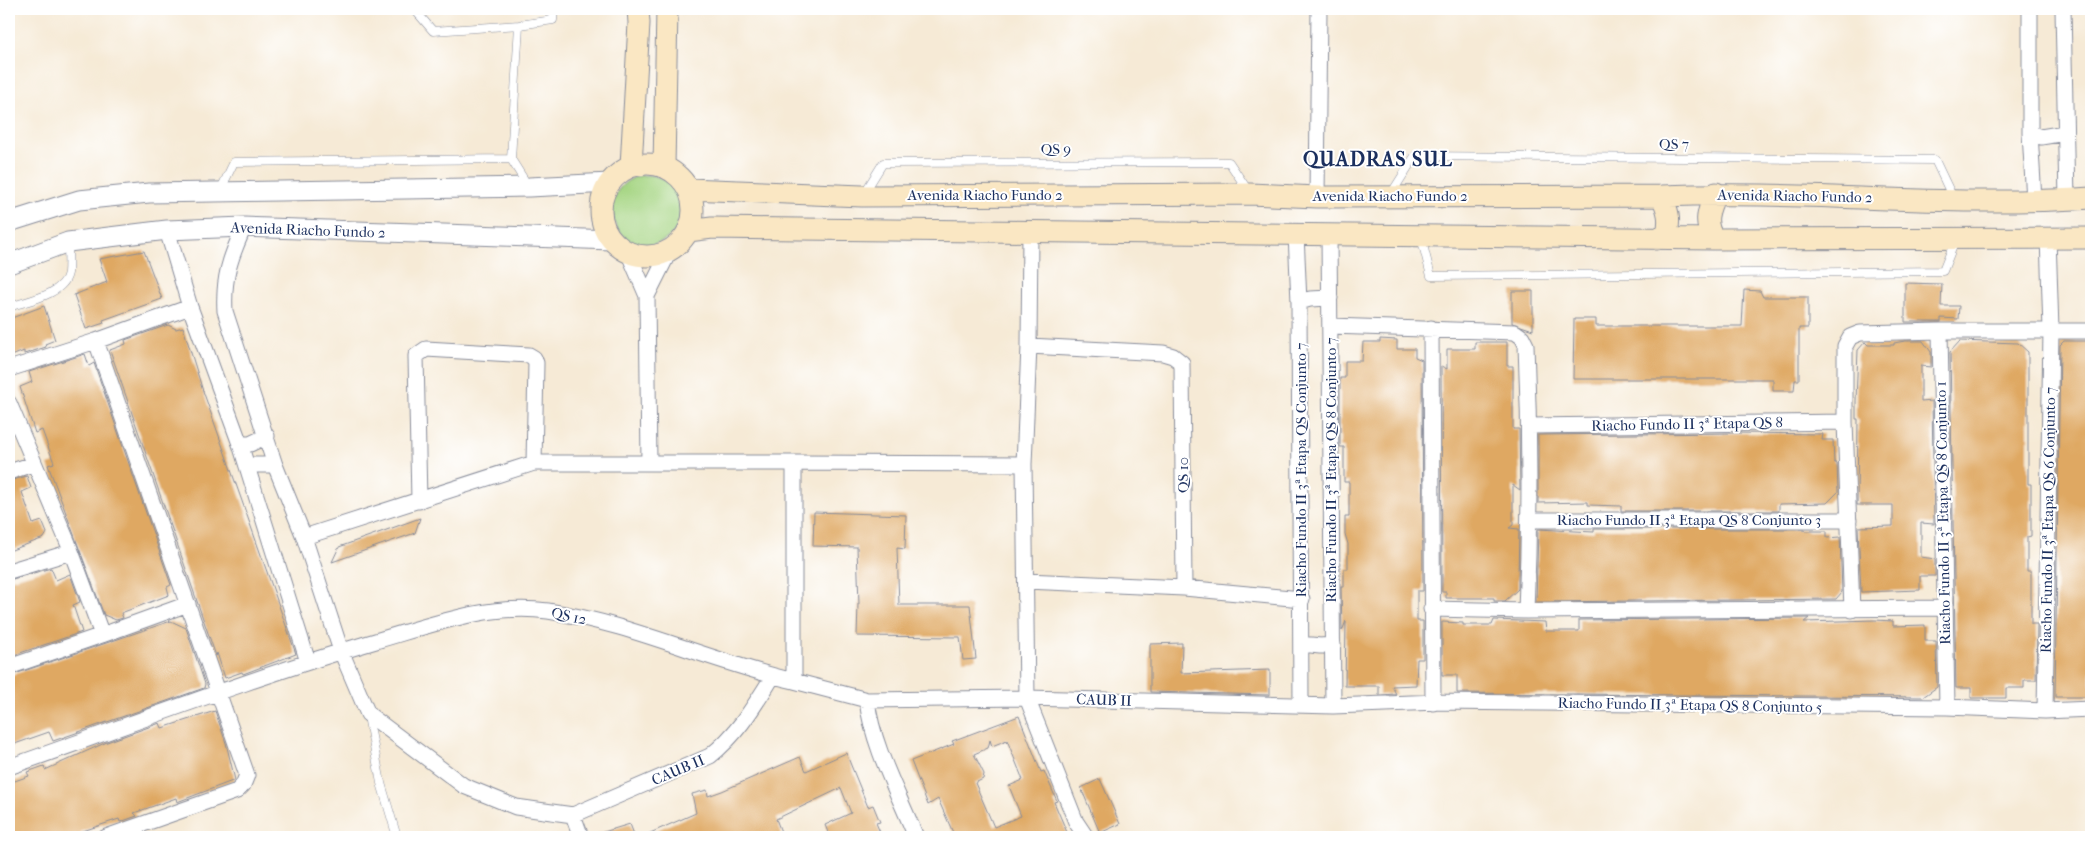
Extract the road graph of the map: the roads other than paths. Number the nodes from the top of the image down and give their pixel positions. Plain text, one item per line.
1 (414, 9) edge
2 (554, 9) edge
3 (638, 9) edge
4 (667, 9) edge
5 (1319, 9) edge
6 (2030, 9) edge
7 (2063, 9) edge
8 (519, 25) junction
9 (2030, 133) junction
10 (2065, 133) junction
11 (511, 159) junction
12 (631, 166) junction
13 (664, 167) junction
14 (610, 183) junction
15 (529, 187) junction
16 (688, 188) junction
17 (219, 193) junction
18 (1716, 193) junction
19 (1250, 194) junction
20 (862, 196) junction
21 (1390, 196) junction
22 (1662, 196) junction
23 (1317, 197) junction
24 (2091, 198) edge
25 (1954, 200) junction
26 (2034, 200) junction
27 (2066, 200) junction
28 (9, 222) edge
29 (244, 228) junction
30 (167, 230) junction
31 (688, 231) junction
32 (1030, 233) junction
33 (1296, 234) junction
34 (1329, 234) junction
35 (1420, 235) junction
36 (1957, 237) junction
37 (2048, 237) junction
38 (2091, 238) edge
39 (1657, 239) junction
40 (1714, 240) junction
41 (68, 242) junction
42 (620, 246) junction
43 (670, 250) junction
44 (9, 264) edge
45 (647, 296) junction
46 (1330, 298) junction
47 (1299, 302) junction
48 (9, 307) edge
49 (190, 307) junction
50 (1330, 326) junction
51 (1431, 328) junction
52 (1940, 330) junction
53 (2051, 330) junction
54 (2091, 330) edge
55 (96, 340) junction
56 (1029, 346) junction
57 (9, 369) edge
58 (9, 403) edge
59 (1845, 422) junction
60 (1529, 426) junction
61 (267, 436) junction
62 (240, 444) junction
63 (534, 463) junction
64 (649, 463) junction
65 (794, 463) junction
66 (34, 464) junction
67 (1024, 464) junction
68 (275, 465) junction
69 (248, 469) junction
70 (9, 472) edge
71 (419, 501) junction
72 (1530, 520) junction
73 (1849, 520) junction
74 (304, 537) junction
75 (71, 552) junction
76 (9, 571) edge
77 (1026, 581) junction
78 (1184, 588) junction
79 (1302, 599) junction
80 (188, 604) junction
81 (1944, 608) junction
82 (1431, 609) junction
83 (1852, 610) junction
84 (1526, 611) junction
85 (102, 636) junction
86 (1302, 644) junction
87 (1332, 645) junction
88 (341, 652) junction
89 (308, 662) junction
90 (9, 667) edge
91 (773, 676) junction
92 (794, 681) junction
93 (217, 694) junction
94 (1027, 698) junction
95 (867, 700) junction
96 (1432, 703) junction
97 (1301, 705) junction
98 (1333, 706) junction
99 (1947, 707) junction
100 (2091, 709) edge
101 (2045, 711) junction
102 (368, 714) junction
103 (9, 767) edge
104 (573, 815) junction
105 (106, 837) edge
106 (397, 837) edge
107 (581, 837) edge
108 (916, 837) edge
109 (1086, 837) edge

1 - 8 lane
2 - 8 lane
3 - 12 main road
4 - 13 main road
5 - 23 street
6 - 9 street
7 - 10 street
8 - 11 lane
9 - 10 street
9 - 26 street
10 - 27 street
11 - 15 lane
11 - 17 lane
12 - 13 main road
12 - 14 main road
13 - 16 main road
14 - 15 street
14 - 42 main road
15 - 17 street
16 - 20 main road, Avenida Riacho Fundo 2
16 - 31 main road
17 - 28 street
18 - 22 main road, Avenida Riacho Fundo 2
18 - 25 main road, Avenida Riacho Fundo 2
18 - 40 main road
19 - 20 main road, Avenida Riacho Fundo 2
19 - 20 lane, QS 9
19 - 23 main road, Avenida Riacho Fundo 2
21 - 22 main road, Avenida Riacho Fundo 2
21 - 23 main road, Avenida Riacho Fundo 2
21 - 25 lane, QS 7
22 - 39 main road
24 - 27 main road, Avenida Riacho Fundo 2
25 - 26 main road, Avenida Riacho Fundo 2
26 - 27 main road, Avenida Riacho Fundo 2
29 - 30 street, Avenida Riacho Fundo 2
29 - 42 street, Avenida Riacho Fundo 2
29 - 61 street
30 - 41 street, Avenida Riacho Fundo 2
30 - 49 street
31 - 32 main road
31 - 43 main road
32 - 33 main road
32 - 56 street
33 - 34 main road
33 - 47 street, Riacho Fundo II 3ª Etapa QS Conjunto 7
34 - 35 main road
34 - 46 street, Riacho Fundo II 3ª Etapa QS 8 Conjunto 7
35 - 36 lane
35 - 39 main road
36 - 37 main road
36 - 40 main road
37 - 38 main road
37 - 53 street, Riacho Fundo II 3ª Etapa QS 6 Conjunto 7
39 - 40 main road
41 - 44 street, Avenida Riacho Fundo 2
41 - 48 lane
42 - 43 main road
42 - 45 street
43 - 45 street
45 - 64 street
46 - 47 street
46 - 50 street, Riacho Fundo II 3ª Etapa QS 8 Conjunto 7
47 - 79 street, Riacho Fundo II 3ª Etapa QS Conjunto 7
49 - 55 street
49 - 62 street
50 - 51 street
50 - 87 street, Riacho Fundo II 3ª Etapa QS 8 Conjunto 7
51 - 60 street
51 - 82 street
52 - 53 street
52 - 59 street
52 - 81 street, Riacho Fundo II 3ª Etapa QS 8 Conjunto 1
53 - 54 street
53 - 101 street, Riacho Fundo II 3ª Etapa QS 6 Conjunto 7
55 - 57 street
55 - 80 street
56 - 67 street
56 - 78 street, QS 10
58 - 66 street
59 - 60 street, Riacho Fundo II 3ª Etapa QS 8
59 - 73 street
60 - 72 street
61 - 62 street
61 - 68 street
62 - 69 street
63 - 64 street
63 - 71 street
63 - 71 street
64 - 65 street
65 - 67 street
65 - 92 street
66 - 70 street
66 - 75 street
67 - 77 street
68 - 69 street
68 - 74 street
69 - 89 street
71 - 74 street
72 - 73 street, Riacho Fundo II 3ª Etapa QS 8 Conjunto 3
72 - 84 street
73 - 83 street
74 - 88 street
75 - 76 street
75 - 85 street
77 - 78 street
77 - 94 street
78 - 79 street
79 - 86 street, Riacho Fundo II 3ª Etapa QS Conjunto 7
80 - 85 street
80 - 93 street
81 - 83 street
81 - 99 street, Riacho Fundo II 3ª Etapa QS 8 Conjunto 1
82 - 84 street
82 - 96 street
83 - 84 street
85 - 90 street
86 - 87 street
86 - 97 street, Riacho Fundo II 3ª Etapa QS Conjunto 7
87 - 98 street, Riacho Fundo II 3ª Etapa QS 8 Conjunto 7
88 - 89 street, QS 12
88 - 91 street, QS 12
88 - 102 street
89 - 93 street, QS 12
91 - 92 street, QS 12
91 - 104 street, CAUB II
92 - 95 street, QS 12
93 - 103 street, QS 12
93 - 105 street
94 - 95 street, CAUB II
94 - 97 street, CAUB II
94 - 109 street
95 - 108 street
96 - 98 street, Riacho Fundo II 3ª Etapa QS 8 Conjunto 5
96 - 99 street, Riacho Fundo II 3ª Etapa QS 8 Conjunto 5
97 - 98 street, CAUB II
99 - 101 street
100 - 101 street
102 - 104 street
102 - 106 lane
104 - 107 street

